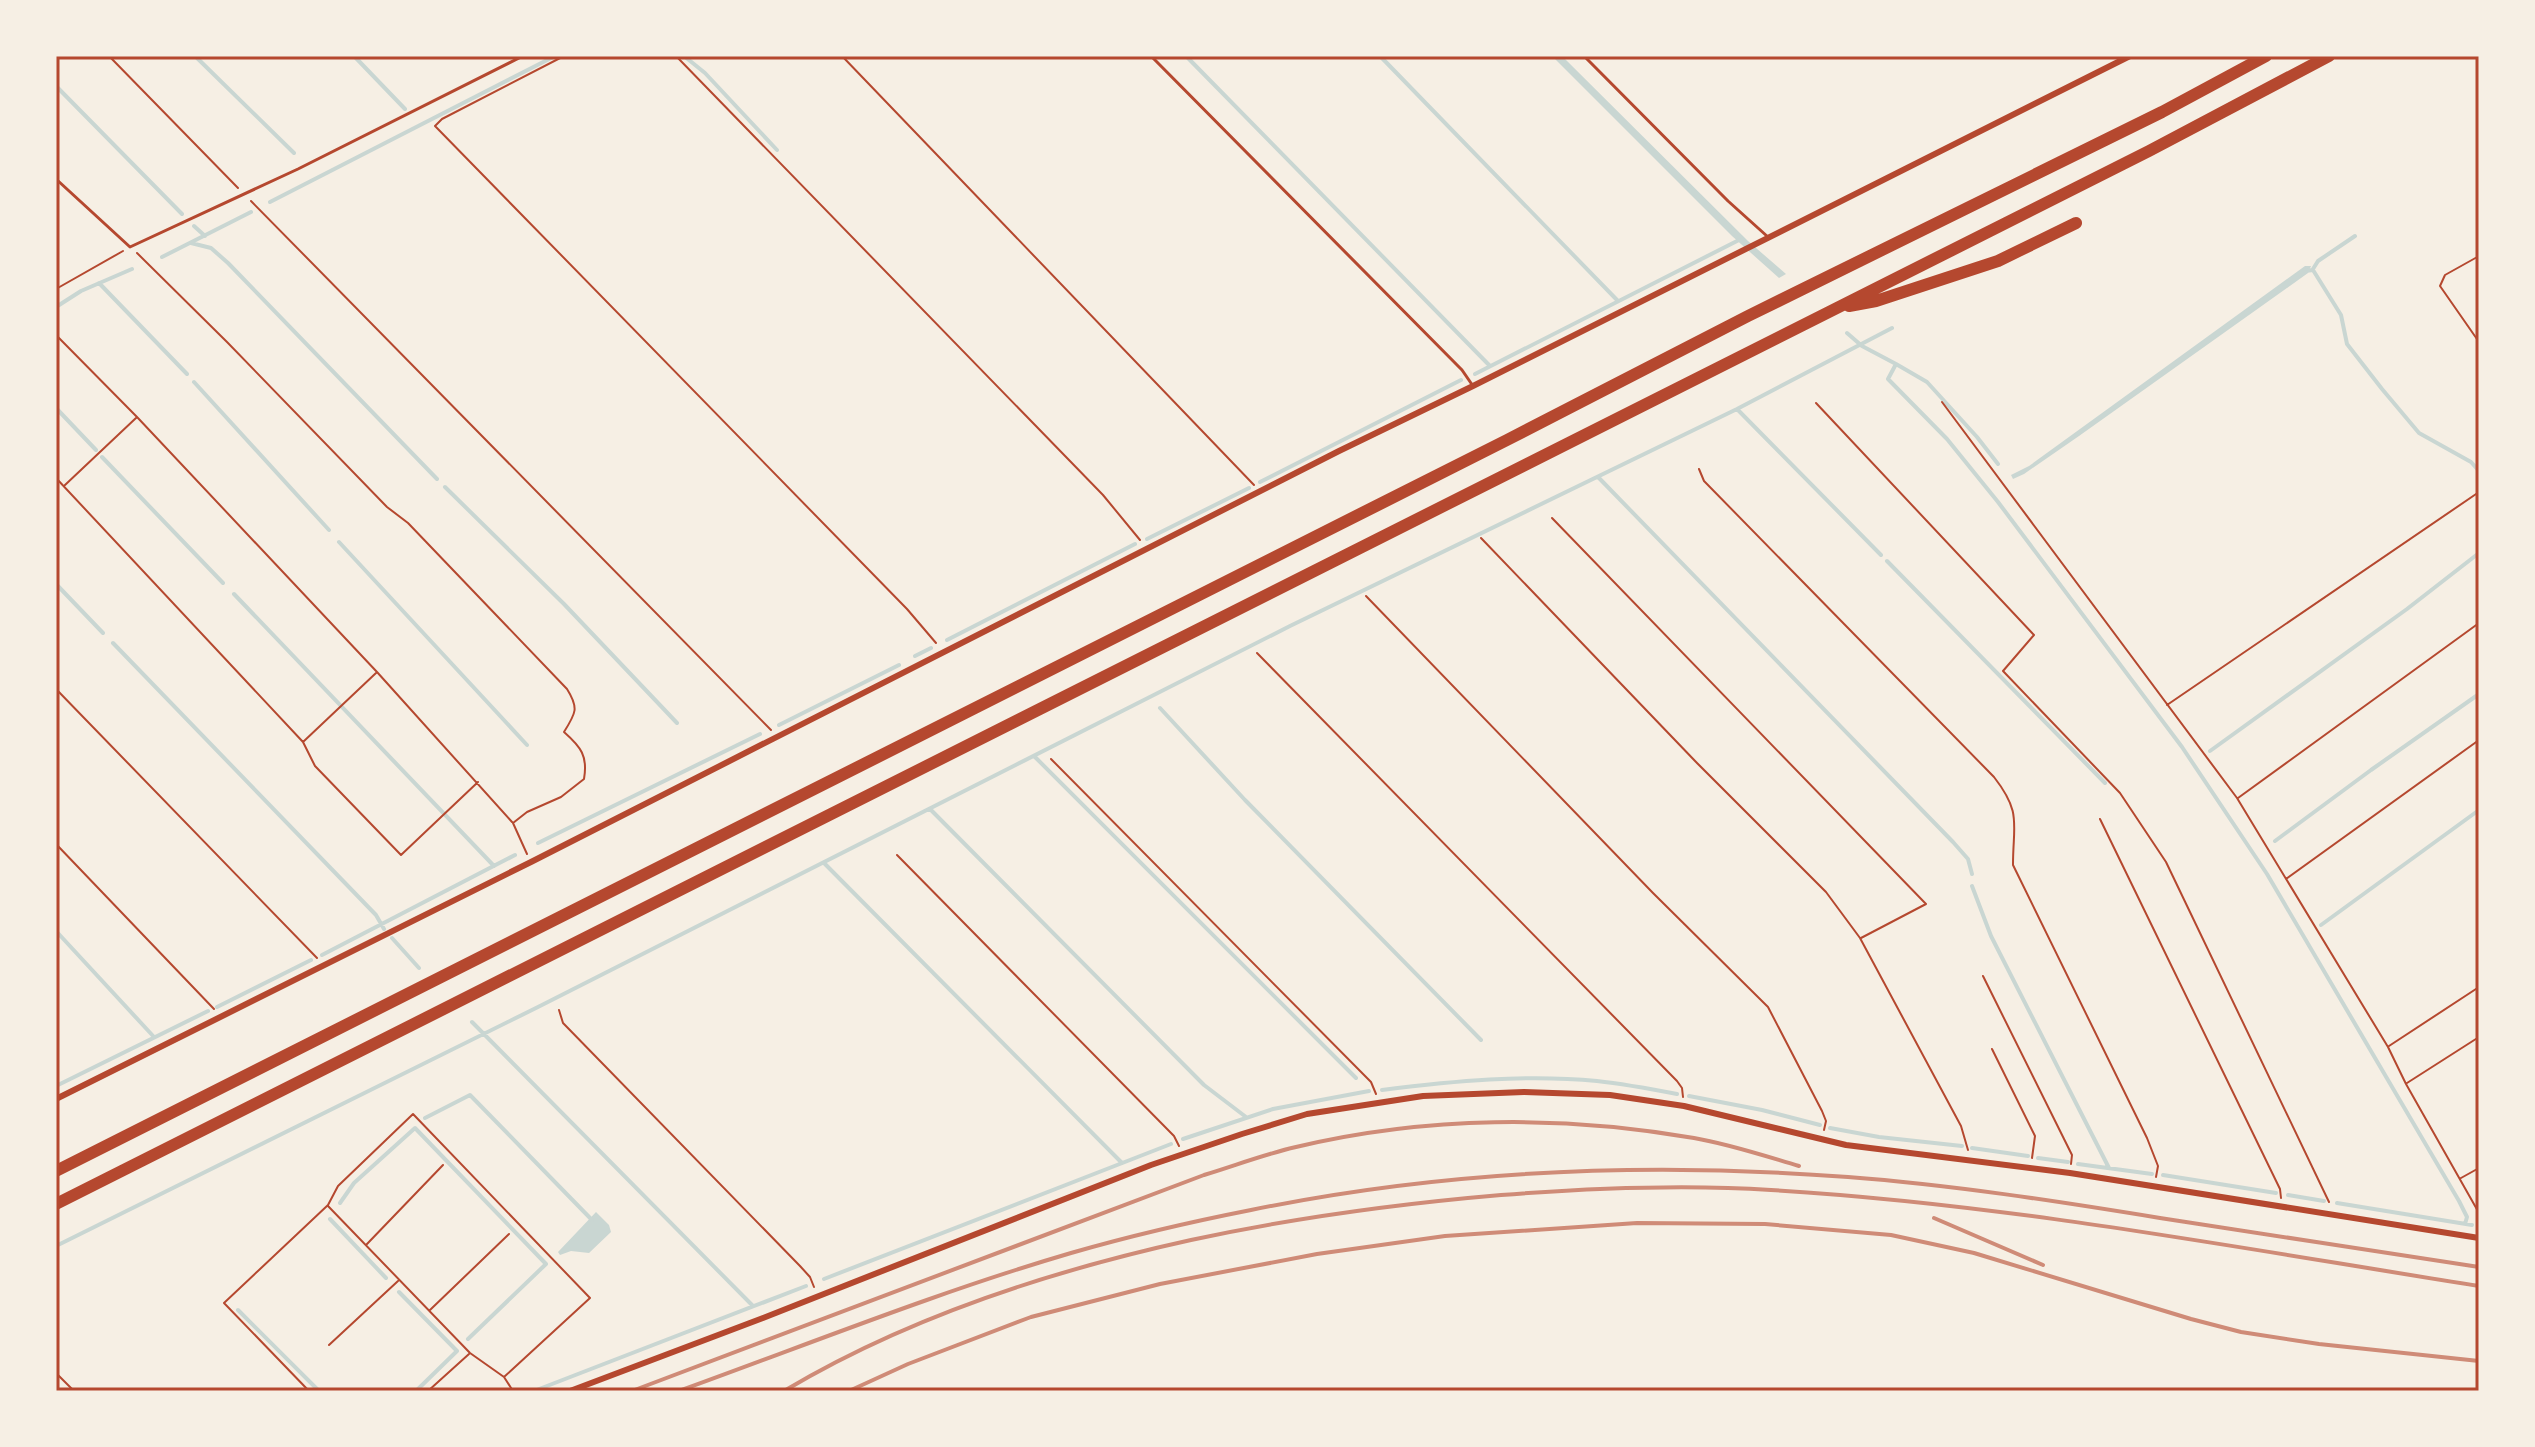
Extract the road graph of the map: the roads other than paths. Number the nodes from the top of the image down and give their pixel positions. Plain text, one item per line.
1 (523, 56) edge
2 (1151, 56) edge
3 (1584, 56) edge
4 (2130, 56) edge
5 (2266, 56) edge
6 (2329, 56) edge
7 (56, 179) edge
8 (2076, 223) dead end
9 (1768, 237) junction
10 (1834, 308) junction
11 (1473, 386) junction
12 (56, 1099) edge
13 (56, 1171) edge
14 (56, 1204) edge
15 (2479, 1238) edge
16 (570, 1391) edge

1 - 7 lane
2 - 11 lane
3 - 9 lane
4 - 9 street
5 - 13 highway
6 - 10 highway
8 - 10 highway
9 - 11 street
10 - 14 highway
11 - 12 street
15 - 16 street

